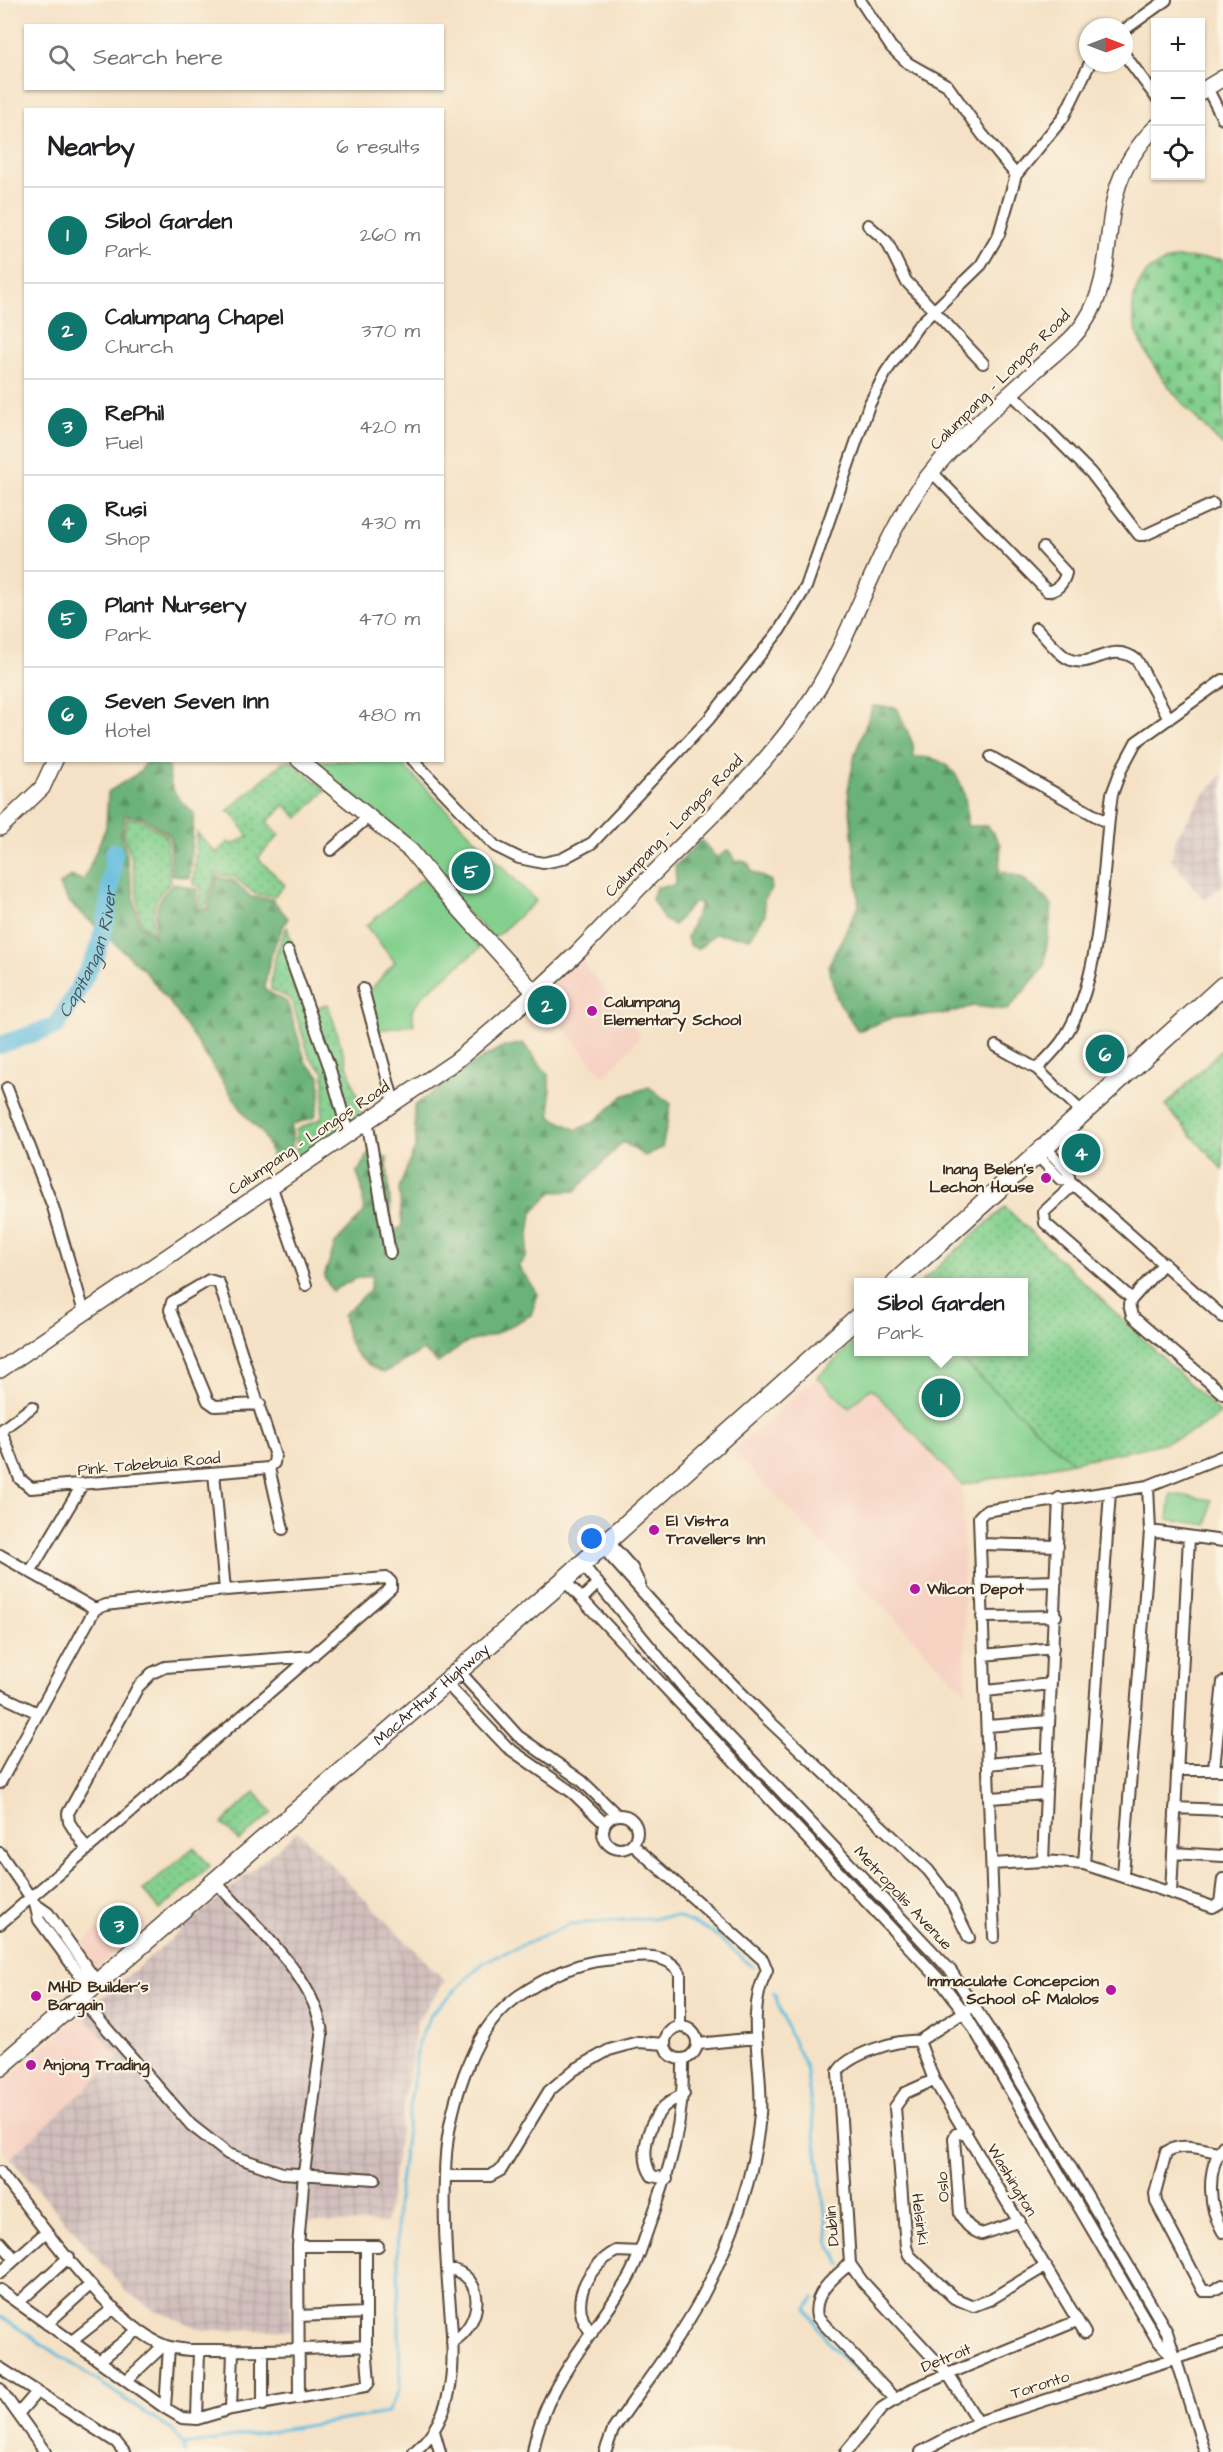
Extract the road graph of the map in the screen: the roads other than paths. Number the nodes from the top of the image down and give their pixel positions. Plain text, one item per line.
1 (860, 0) edge
2 (1166, 0) edge
3 (1133, 24) edge
4 (1133, 66) edge
5 (1086, 72) edge
6 (1223, 78) edge
7 (1205, 89) edge
8 (1151, 91) edge
9 (1205, 92) edge
10 (1223, 119) edge
11 (1151, 131) edge
12 (1016, 175) junction
13 (868, 225) dead end
14 (934, 312) junction
15 (983, 363) dead end
16 (1011, 393) junction
17 (933, 473) junction
18 (1213, 504) dead end
19 (1043, 548) dead end
20 (1036, 628) dead end
21 (1223, 680) edge
22 (1169, 719) junction
23 (991, 758) dead end
24 (54, 762) edge
25 (300, 762) edge
26 (415, 762) edge
27 (368, 817) junction
28 (1108, 823) junction
29 (0, 828) edge
30 (331, 850) dead end
31 (288, 951) dead end
32 (1223, 986) edge
33 (363, 989) dead end
34 (534, 993) junction
35 (996, 1046) dead end
36 (1037, 1069) junction
37 (7, 1088) dead end
38 (394, 1103) junction
39 (1083, 1113) junction
40 (367, 1120) junction
41 (348, 1132) junction
42 (1042, 1152) junction
43 (1072, 1183) junction
44 (271, 1185) junction
45 (390, 1253) dead end
46 (1164, 1263) junction
47 (900, 1278) edge
48 (306, 1285) dead end
49 (1132, 1299) junction
50 (84, 1311) junction
51 (1223, 1317) edge
52 (854, 1321) edge
53 (0, 1370) edge
54 (1223, 1394) edge
55 (260, 1404) junction
56 (32, 1407) dead end
57 (1, 1431) edge
58 (1223, 1456) edge
59 (269, 1468) junction
60 (214, 1473) junction
61 (82, 1485) junction
62 (1148, 1486) junction
63 (1110, 1492) junction
64 (1059, 1498) junction
65 (283, 1529) dead end
66 (1150, 1531) junction
67 (1189, 1537) junction
68 (1223, 1541) edge
69 (605, 1544) junction
70 (980, 1544) junction
71 (1058, 1546) junction
72 (0, 1555) edge
73 (582, 1564) junction
74 (30, 1572) junction
75 (564, 1580) junction
76 (1056, 1581) junction
77 (598, 1583) junction
78 (981, 1583) junction
79 (225, 1590) junction
80 (582, 1599) junction
81 (95, 1609) junction
82 (1056, 1616) junction
83 (982, 1617) junction
84 (1053, 1648) junction
85 (984, 1655) junction
86 (313, 1656) junction
87 (452, 1677) junction
88 (1223, 1682) edge
89 (1051, 1684) junction
90 (986, 1691) junction
91 (0, 1695) edge
92 (38, 1713) junction
93 (1049, 1721) junction
94 (988, 1726) junction
95 (518, 1736) junction
96 (507, 1747) junction
97 (1047, 1758) junction
98 (990, 1764) junction
99 (1177, 1770) junction
100 (1219, 1770) edge
101 (0, 1783) edge
102 (1045, 1794) junction
103 (991, 1798) junction
104 (1175, 1808) junction
105 (1223, 1810) edge
106 (617, 1815) junction
107 (605, 1824) junction
108 (632, 1844) junction
109 (87, 1850) junction
110 (0, 1853) edge
111 (1173, 1853) junction
112 (1223, 1856) edge
113 (1043, 1861) junction
114 (992, 1864) junction
115 (1084, 1864) junction
116 (1123, 1875) junction
117 (1223, 1879) edge
118 (216, 1882) junction
119 (1171, 1893) junction
120 (33, 1901) junction
121 (0, 1923) edge
122 (994, 1936) dead end
123 (969, 1938) dead end
124 (89, 1990) junction
125 (975, 2006) junction
126 (964, 2012) junction
127 (680, 2027) junction
128 (756, 2038) junction
129 (919, 2041) junction
130 (665, 2044) junction
131 (698, 2044) junction
132 (683, 2060) junction
133 (0, 2067) edge
134 (934, 2080) junction
135 (684, 2094) junction
136 (966, 2132) junction
137 (1221, 2149) edge
138 (0, 2172) edge
139 (304, 2173) junction
140 (445, 2176) junction
141 (375, 2179) dead end
142 (667, 2179) junction
143 (1020, 2221) junction
144 (46, 2232) junction
145 (1223, 2232) edge
146 (0, 2242) edge
147 (298, 2246) junction
148 (640, 2252) junction
149 (69, 2257) junction
150 (15, 2259) junction
151 (850, 2264) junction
152 (1046, 2266) junction
153 (447, 2268) junction
154 (0, 2273) edge
155 (90, 2285) junction
156 (1223, 2285) edge
157 (0, 2290) edge
158 (18, 2303) junction
159 (114, 2308) junction
160 (366, 2313) junction
161 (299, 2316) junction
162 (1077, 2321) junction
163 (47, 2324) junction
164 (138, 2330) junction
165 (592, 2333) junction
166 (1085, 2333) dead end
167 (72, 2341) junction
168 (452, 2342) junction
169 (1223, 2343) edge
170 (166, 2346) junction
171 (366, 2346) junction
172 (199, 2350) junction
173 (300, 2350) junction
174 (232, 2351) junction
175 (263, 2351) junction
176 (1174, 2359) junction
177 (99, 2361) junction
178 (0, 2368) edge
179 (948, 2374) junction
180 (128, 2379) junction
181 (0, 2389) edge
182 (37, 2392) junction
183 (299, 2398) junction
184 (896, 2400) junction
185 (262, 2405) junction
186 (165, 2408) junction
187 (231, 2409) junction
188 (18, 2414) junction
189 (197, 2419) junction
190 (978, 2422) junction
191 (434, 2431) junction
192 (45, 2452) edge
193 (124, 2452) edge
194 (414, 2452) edge
195 (440, 2452) edge
196 (533, 2452) edge
197 (605, 2452) edge
198 (846, 2452) edge
199 (921, 2452) edge
200 (1205, 2452) edge

1 - 12 street
2 - 3 street
4 - 8 street
5 - 12 street
6 - 7 street
9 - 10 street
11 - 16 street, Calumpang - Longos Road
12 - 14 street
13 - 14 street
14 - 15 street
14 - 26 street
16 - 17 street, Calumpang - Longos Road
16 - 18 street
17 - 19 street
17 - 34 street, Calumpang - Longos Road
20 - 22 street
21 - 22 street
22 - 28 street
23 - 28 street
24 - 29 street
25 - 27 street
27 - 30 street
27 - 34 street
28 - 36 street
31 - 41 street
32 - 39 highway
33 - 38 street
34 - 38 street, Calumpang - Longos Road
35 - 36 street
36 - 39 street
37 - 50 street
38 - 40 street, Calumpang - Longos Road
39 - 42 highway
40 - 41 street, Calumpang - Longos Road
40 - 45 street
41 - 44 street, Calumpang - Longos Road
42 - 43 street
42 - 47 highway
43 - 46 street
43 - 49 street
44 - 48 street
44 - 50 street, Calumpang - Longos Road
46 - 49 street
46 - 51 street
49 - 54 street
50 - 53 street, Calumpang - Longos Road
52 - 69 highway, MacArthur Highway
55 - 55 street
55 - 59 street
56 - 57 street, Pink Tabebuia Road
57 - 61 street, Pink Tabebuia Road
58 - 62 street
59 - 60 street, Pink Tabebuia Road
59 - 65 street
60 - 61 street, Pink Tabebuia Road
60 - 79 street
61 - 74 street
62 - 63 street
62 - 66 street
63 - 64 street
63 - 115 street
64 - 70 street
64 - 71 street
66 - 67 street
66 - 116 street
67 - 68 street
67 - 99 street
69 - 73 highway, MacArthur Highway
69 - 123 street
70 - 71 street
70 - 78 street
71 - 76 street
72 - 74 street
73 - 75 highway, MacArthur Highway
73 - 77 street, Metropolis Avenue
74 - 81 street
75 - 80 street, Metropolis Avenue
75 - 87 highway, MacArthur Highway
76 - 78 street
76 - 82 street
77 - 80 street
77 - 125 street, Metropolis Avenue
78 - 83 street
79 - 81 street
79 - 86 street
80 - 126 street, Metropolis Avenue
81 - 92 street
82 - 83 street
82 - 84 street
83 - 85 street
84 - 85 street
84 - 89 street
85 - 90 street
86 - 109 street
86 - 109 street
87 - 95 street
87 - 96 street
87 - 118 highway, MacArthur Highway
88 - 100 street
89 - 90 street
89 - 93 street
90 - 94 street
91 - 92 street
92 - 101 street
93 - 94 street
93 - 97 street
94 - 98 street
95 - 96 street
95 - 106 street
96 - 107 street
97 - 98 street
97 - 102 street
98 - 103 street
99 - 100 street
99 - 104 street
102 - 103 street
102 - 113 street
103 - 114 street
104 - 105 street
104 - 111 street
106 - 107 street
106 - 108 street
107 - 108 street
108 - 128 street
109 - 120 street
110 - 120 street
111 - 112 street
111 - 119 street
113 - 114 street
113 - 115 street
114 - 122 street
115 - 116 street
116 - 119 street
117 - 119 street
118 - 124 highway, MacArthur Highway
118 - 139 street
120 - 121 street
120 - 124 street
124 - 133 highway, MacArthur Highway
124 - 139 street
125 - 126 street
125 - 176 street, Metropolis Avenue
126 - 129 street
126 - 176 street, Metropolis Avenue
127 - 130 street
127 - 131 street
127 - 140 street
128 - 131 street
128 - 197 street
129 - 134 street, Washington
129 - 151 street, Dublin
130 - 132 street
130 - 140 street
131 - 132 street
132 - 135 street
134 - 136 street, Washington
134 - 152 street, Helsinki
135 - 142 street
135 - 142 street
136 - 143 street, Washington
136 - 143 street, Oslo
137 - 145 street
137 - 156 street
138 - 144 street
139 - 141 street
139 - 147 street
140 - 153 street
142 - 148 street
143 - 152 street, Washington
144 - 149 street
144 - 150 street
146 - 150 street
147 - 160 street
147 - 161 street
148 - 165 street
148 - 165 street
149 - 155 street
149 - 158 street
150 - 154 street
151 - 179 street, Dublin
151 - 184 street
152 - 162 street, Washington
153 - 168 street
153 - 168 street
155 - 159 street
155 - 163 street
157 - 158 street
158 - 163 street
159 - 164 street
159 - 167 street
160 - 161 street
160 - 171 street
161 - 173 street
162 - 166 street, Washington
162 - 179 street, Detroit
163 - 167 street
164 - 170 street
164 - 177 street
165 - 196 street
167 - 177 street
168 - 191 street
169 - 176 street, Toronto
170 - 172 street
170 - 180 street
170 - 186 street
171 - 173 street
171 - 183 street
172 - 174 street
172 - 189 street
173 - 175 street
173 - 183 street
174 - 175 street
174 - 187 street
175 - 185 street
176 - 190 street, Toronto
176 - 200 street, Metropolis Avenue
177 - 180 street
178 - 182 street
179 - 184 street, Detroit
179 - 190 street, Dublin
180 - 186 street
181 - 188 street
182 - 188 street
182 - 193 street
183 - 185 street
184 - 198 street, Detroit
185 - 187 street
186 - 189 street
187 - 189 street
188 - 192 street
190 - 199 street, Toronto
191 - 194 street
191 - 195 street

